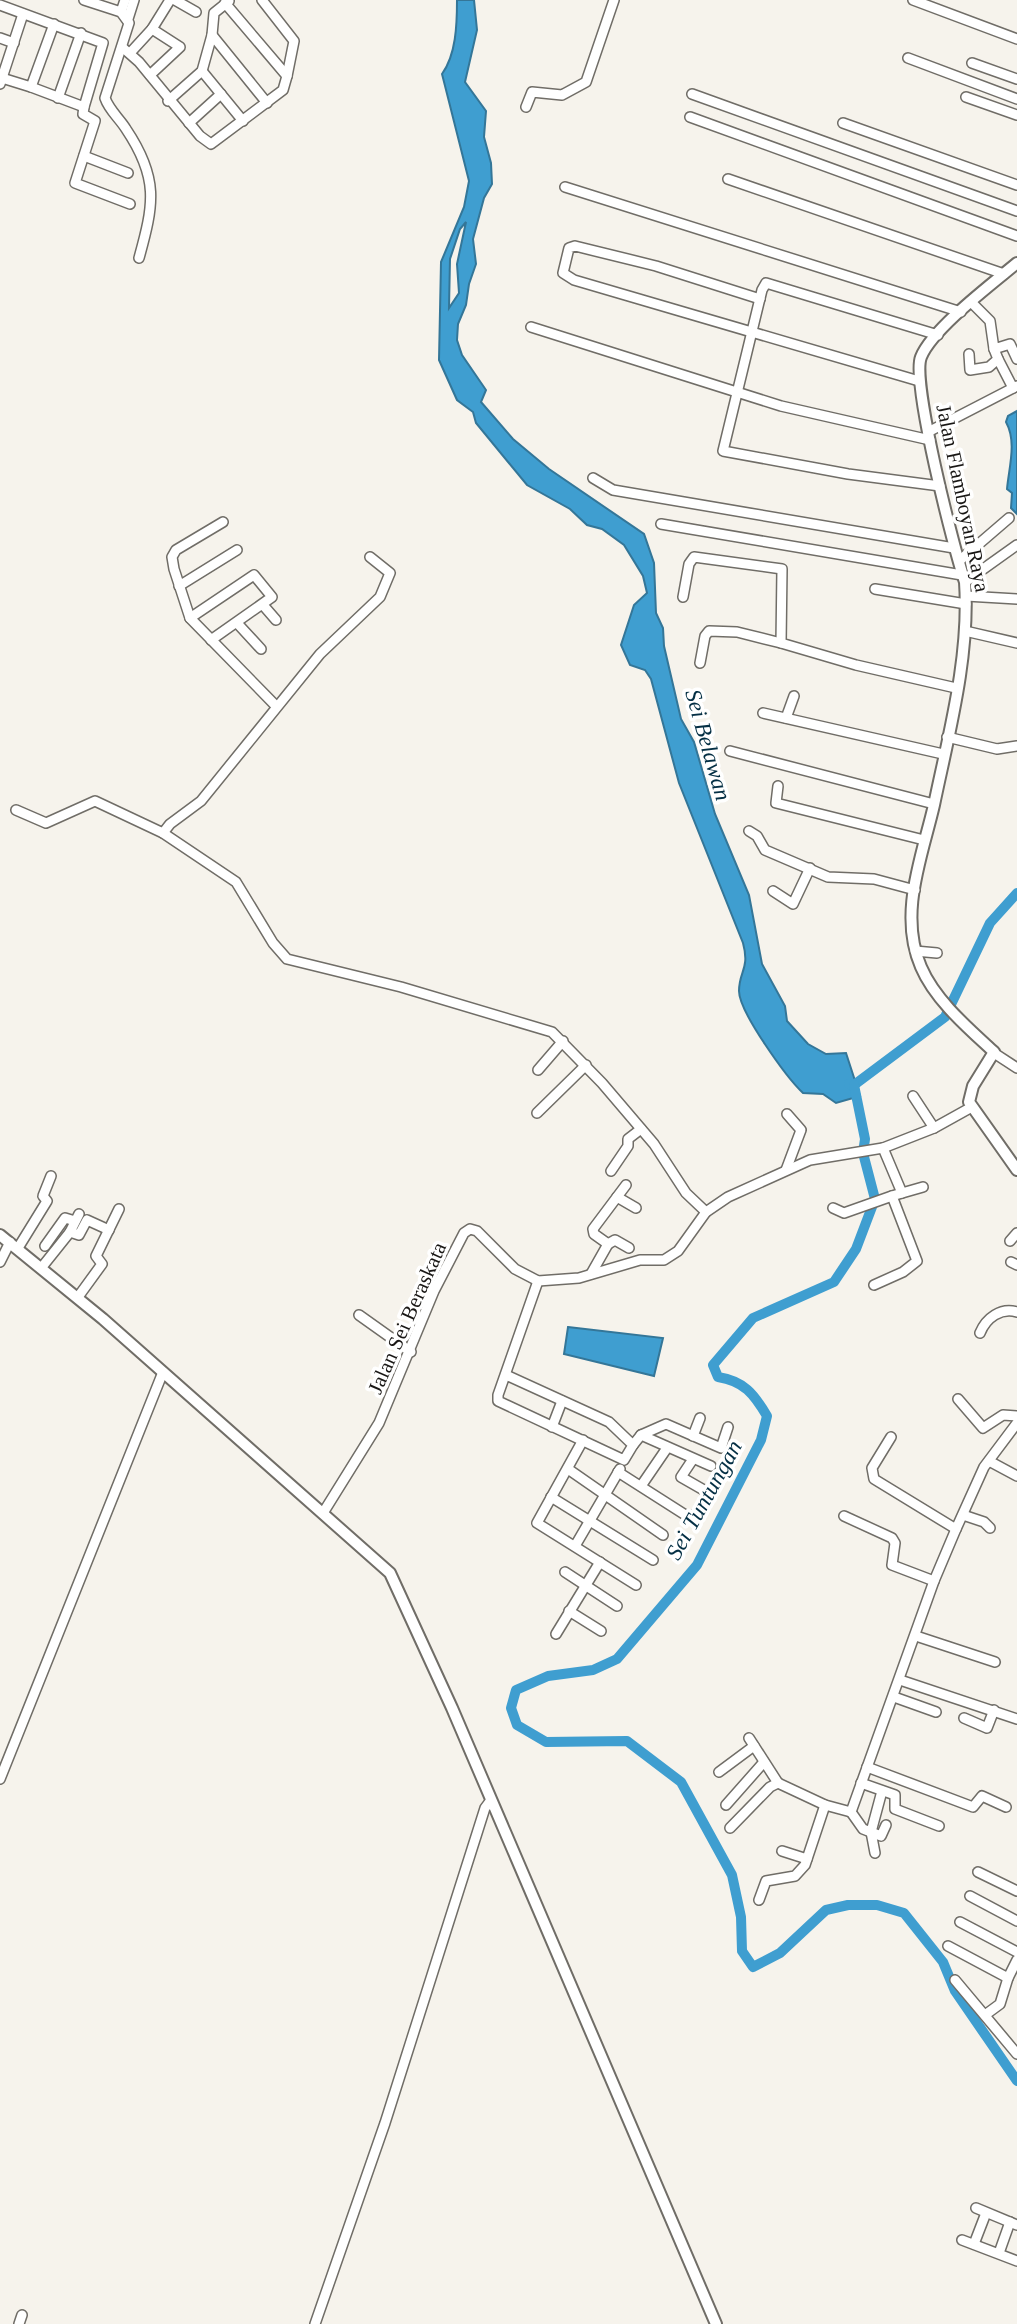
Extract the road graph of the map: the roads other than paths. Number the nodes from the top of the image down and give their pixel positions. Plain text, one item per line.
1 (85, 0) edge
2 (125, 0) edge
3 (134, 0) edge
4 (173, 0) edge
5 (262, 0) edge
6 (614, 0) edge
7 (919, 1) edge
8 (98, 2) edge
9 (228, 2) edge
10 (0, 5) edge
11 (196, 12) dead end
12 (23, 14) junction
13 (125, 15) junction
14 (54, 24) junction
15 (152, 29) junction
16 (81, 33) junction
17 (212, 35) junction
18 (0, 38) edge
19 (1017, 39) edge
20 (14, 43) junction
21 (126, 50) junction
22 (908, 58) dead end
23 (972, 63) dead end
24 (202, 71) junction
25 (150, 75) junction
26 (2, 76) edge
27 (287, 76) junction
28 (1017, 79) edge
29 (30, 88) junction
30 (221, 94) junction
31 (692, 94) dead end
32 (966, 97) dead end
33 (58, 98) junction
34 (1017, 99) edge
35 (168, 101) junction
36 (267, 103) junction
37 (84, 107) junction
38 (526, 107) dead end
39 (1017, 115) edge
40 (690, 117) dead end
41 (243, 121) junction
42 (189, 123) junction
43 (843, 123) dead end
44 (84, 156) junction
45 (128, 173) dead end
46 (728, 179) dead end
47 (1017, 185) edge
48 (565, 187) dead end
49 (131, 204) dead end
50 (1017, 211) edge
51 (1017, 236) edge
52 (139, 258) dead end
53 (1017, 263) edge
54 (1004, 274) junction
55 (760, 299) junction
56 (971, 302) junction
57 (961, 312) junction
58 (531, 327) dead end
59 (751, 333) junction
60 (938, 335) junction
61 (1013, 343) edge
62 (994, 349) junction
63 (969, 354) dead end
64 (998, 359) junction
65 (1017, 359) edge
66 (919, 381) junction
67 (1015, 387) edge
68 (736, 392) junction
69 (929, 436) junction
70 (593, 478) dead end
71 (940, 486) junction
72 (1009, 518) dead end
73 (223, 522) dead end
74 (661, 524) dead end
75 (1017, 545) edge
76 (954, 548) junction
77 (237, 550) dead end
78 (370, 557) dead end
79 (959, 561) junction
80 (963, 579) junction
81 (179, 586) junction
82 (876, 589) dead end
83 (683, 597) dead end
84 (1017, 598) edge
85 (966, 600) junction
86 (263, 605) junction
87 (190, 618) junction
88 (276, 620) dead end
89 (237, 623) junction
90 (965, 631) junction
91 (211, 640) junction
92 (781, 643) junction
93 (1017, 643) edge
94 (261, 649) dead end
95 (700, 663) dead end
96 (957, 688) junction
97 (794, 696) dead end
98 (275, 706) junction
99 (763, 713) dead end
100 (786, 718) junction
101 (947, 737) junction
102 (1017, 746) edge
103 (730, 751) dead end
104 (943, 754) junction
105 (778, 786) dead end
106 (934, 804) junction
107 (16, 810) dead end
108 (749, 831) dead end
109 (163, 833) junction
110 (925, 840) junction
111 (810, 868) junction
112 (915, 890) junction
113 (773, 891) dead end
114 (915, 951) junction
115 (937, 953) dead end
116 (563, 1041) junction
117 (994, 1053) junction
118 (586, 1065) junction
119 (1017, 1068) edge
120 (538, 1070) dead end
121 (913, 1096) dead end
122 (970, 1108) junction
123 (537, 1113) dead end
124 (787, 1114) dead end
125 (934, 1128) junction
126 (641, 1129) junction
127 (883, 1148) junction
128 (786, 1170) junction
129 (1017, 1170) edge
130 (611, 1171) dead end
131 (51, 1175) dead end
132 (626, 1185) dead end
133 (923, 1187) dead end
134 (902, 1193) junction
135 (892, 1196) junction
136 (617, 1197) junction
137 (636, 1208) dead end
138 (119, 1209) dead end
139 (833, 1209) dead end
140 (706, 1212) junction
141 (109, 1230) junction
142 (69, 1232) junction
143 (1017, 1233) edge
144 (0, 1235) edge
145 (21, 1241) junction
146 (1010, 1241) dead end
147 (608, 1244) junction
148 (44, 1246) junction
149 (629, 1248) dead end
150 (47, 1260) junction
151 (0, 1262) edge
152 (591, 1274) junction
153 (542, 1281) junction
154 (874, 1285) dead end
155 (83, 1291) junction
156 (1017, 1312) edge
157 (359, 1315) dead end
158 (981, 1333) dead end
159 (411, 1352) junction
160 (163, 1372) junction
161 (506, 1375) junction
162 (958, 1399) dead end
163 (562, 1401) junction
164 (1017, 1416) edge
165 (700, 1418) dead end
166 (1017, 1423) edge
167 (552, 1427) junction
168 (728, 1427) dead end
169 (641, 1435) junction
170 (692, 1436) junction
171 (891, 1437) dead end
172 (583, 1440) junction
173 (633, 1445) junction
174 (667, 1448) junction
175 (693, 1459) junction
176 (624, 1460) junction
177 (989, 1461) junction
178 (711, 1466) dead end
179 (568, 1469) junction
180 (618, 1472) junction
181 (1017, 1476) edge
182 (641, 1486) junction
183 (604, 1495) junction
184 (551, 1497) junction
185 (323, 1513) junction
186 (963, 1515) junction
187 (844, 1516) dead end
188 (590, 1520) junction
189 (990, 1528) dead end
190 (956, 1529) junction
191 (663, 1535) dead end
192 (575, 1546) junction
193 (653, 1560) dead end
194 (600, 1562) junction
195 (565, 1572) dead end
196 (934, 1581) junction
197 (584, 1585) junction
198 (636, 1585) dead end
199 (617, 1606) dead end
200 (569, 1611) junction
201 (601, 1631) dead end
202 (556, 1634) dead end
203 (916, 1636) junction
204 (995, 1662) dead end
205 (900, 1681) junction
206 (894, 1697) junction
207 (994, 1710) junction
208 (936, 1712) dead end
209 (964, 1718) dead end
210 (1017, 1719) edge
211 (764, 1762) junction
212 (867, 1767) junction
213 (1, 1772) edge
214 (719, 1772) dead end
215 (778, 1783) junction
216 (861, 1783) junction
217 (882, 1791) junction
218 (491, 1800) junction
219 (726, 1805) dead end
220 (825, 1805) junction
221 (1006, 1807) dead end
222 (850, 1812) junction
223 (886, 1825) dead end
224 (939, 1826) dead end
225 (730, 1828) dead end
226 (871, 1832) junction
227 (782, 1851) dead end
228 (875, 1853) dead end
229 (807, 1859) junction
230 (978, 1872) dead end
231 (1017, 1891) edge
232 (970, 1896) dead end
233 (759, 1900) dead end
234 (1017, 1921) edge
235 (960, 1922) dead end
236 (948, 1946) dead end
237 (1017, 1952) edge
238 (1017, 1960) edge
239 (1009, 1978) junction
240 (955, 1980) dead end
241 (985, 2015) junction
242 (1017, 2054) edge
243 (976, 2208) dead end
244 (986, 2213) junction
245 (1013, 2223) edge
246 (962, 2240) dead end
247 (974, 2244) junction
248 (999, 2253) junction
249 (1017, 2261) edge
250 (315, 2324) edge
251 (716, 2324) edge

1 - 8 street
2 - 13 street
3 - 13 street
4 - 11 street
4 - 15 street
5 - 27 street
6 - 38 street
7 - 19 street
8 - 13 street
9 - 17 street
9 - 27 street
10 - 12 street
12 - 14 street
12 - 20 street
13 - 21 street
14 - 16 street
14 - 29 street
15 - 21 street
15 - 25 street
16 - 33 street
16 - 37 street
17 - 24 street
17 - 36 street
18 - 20 street
20 - 26 street
21 - 25 street
21 - 52 street
22 - 34 street
23 - 28 street
24 - 30 street
24 - 35 street
25 - 35 street
26 - 29 street
27 - 36 street
29 - 33 street
30 - 41 street
30 - 42 street
31 - 50 street
32 - 39 street
33 - 37 street
35 - 42 street
36 - 41 street
37 - 44 street
40 - 51 street
41 - 42 street
43 - 47 street
44 - 45 street
44 - 49 street
46 - 54 street
48 - 57 street
53 - 54 main road, Jalan Flamboyan Raya
54 - 56 main road, Jalan Flamboyan Raya
55 - 59 street
55 - 59 street
55 - 60 street
56 - 57 main road, Jalan Flamboyan Raya
56 - 62 street
57 - 60 main road, Jalan Flamboyan Raya
58 - 68 street
59 - 66 street
59 - 68 street
60 - 66 main road, Jalan Flamboyan Raya
61 - 62 street
61 - 65 street
62 - 64 street
63 - 64 street
64 - 67 street
66 - 69 main road, Jalan Flamboyan Raya
67 - 69 street
68 - 69 street
68 - 71 street
69 - 71 main road, Jalan Flamboyan Raya
70 - 76 street
71 - 76 main road, Jalan Flamboyan Raya
72 - 79 street
73 - 81 street
74 - 80 street
75 - 80 street
76 - 79 main road, Jalan Flamboyan Raya
77 - 81 street
78 - 98 street
79 - 80 main road, Jalan Flamboyan Raya
80 - 85 main road, Jalan Flamboyan Raya
81 - 87 street
82 - 85 street
83 - 92 street
84 - 85 street
85 - 90 main road, Jalan Flamboyan Raya
86 - 87 street
86 - 88 street
86 - 89 street
87 - 91 street
89 - 91 street
89 - 94 street
90 - 93 street
90 - 96 main road, Jalan Flamboyan Raya
91 - 98 street
92 - 95 street
92 - 96 street
96 - 101 main road, Jalan Flamboyan Raya
97 - 100 street
98 - 109 street
99 - 100 street
100 - 104 street
101 - 102 street
101 - 104 main road, Jalan Flamboyan Raya
103 - 106 street
104 - 106 main road, Jalan Flamboyan Raya
105 - 110 street
106 - 110 main road, Jalan Flamboyan Raya
107 - 109 street
108 - 111 street
109 - 116 street
110 - 112 main road, Jalan Flamboyan Raya
111 - 112 street
111 - 113 street
112 - 114 main road, Jalan Flamboyan Raya
114 - 115 street
114 - 117 main road, Jalan Flamboyan Raya
116 - 118 street
116 - 120 street
117 - 119 street
117 - 122 main road
118 - 123 street
118 - 126 street
121 - 125 street
122 - 125 street
122 - 129 main road
124 - 128 street
125 - 127 street
126 - 130 street
126 - 140 street
127 - 128 street
127 - 134 street
128 - 140 street
131 - 145 street
132 - 136 street
133 - 134 street
134 - 135 street
135 - 139 street
135 - 154 street
136 - 137 street
136 - 147 street
138 - 141 street
140 - 152 street
141 - 142 street
141 - 155 street
142 - 148 street
142 - 150 street
143 - 146 street
144 - 145 main road
145 - 148 street
145 - 150 main road
145 - 151 street
147 - 149 street
147 - 152 street
148 - 150 street
150 - 155 main road
152 - 153 street
153 - 159 street, Jalan Sei Beraskata
153 - 161 street
155 - 160 main road
156 - 158 street
157 - 159 street
159 - 185 street, Jalan Sei Beraskata
160 - 185 main road
160 - 213 street
161 - 163 street
161 - 167 street
162 - 164 street
163 - 167 street
163 - 173 street
165 - 170 street
166 - 177 street
167 - 172 street
168 - 170 street
169 - 170 street
169 - 173 street
169 - 174 street
171 - 190 street
172 - 176 street
172 - 179 street
173 - 176 street
174 - 175 street
174 - 182 street
175 - 178 street
175 - 182 street
176 - 180 street
177 - 181 street
177 - 186 street
179 - 183 street
179 - 184 street
180 - 182 street
180 - 183 street
183 - 188 street
183 - 191 street
184 - 188 street
184 - 192 street
185 - 218 main road
186 - 189 street
186 - 190 street
187 - 196 street
188 - 192 street
188 - 193 street
190 - 196 street
192 - 194 street
194 - 197 street
194 - 198 street
195 - 197 street
196 - 203 street
197 - 199 street
197 - 200 street
200 - 201 street
200 - 202 street
203 - 204 street
203 - 205 street
205 - 206 street
205 - 207 street
206 - 208 street
206 - 212 street
207 - 209 street
207 - 210 street
211 - 214 street
211 - 215 street
211 - 219 street
212 - 216 street
212 - 221 street
215 - 220 street
215 - 225 street
216 - 217 street
216 - 222 street
217 - 224 street
217 - 226 street
218 - 250 street
218 - 251 main road
220 - 222 street
220 - 229 street
222 - 226 street
223 - 226 street
226 - 228 street
227 - 229 street
229 - 233 street
230 - 231 street
232 - 234 street
235 - 237 street
236 - 239 street
238 - 239 street
239 - 241 street
240 - 241 street
241 - 242 street
243 - 244 street
244 - 245 street
244 - 247 street
245 - 248 street
246 - 247 street
247 - 248 street
248 - 249 street

